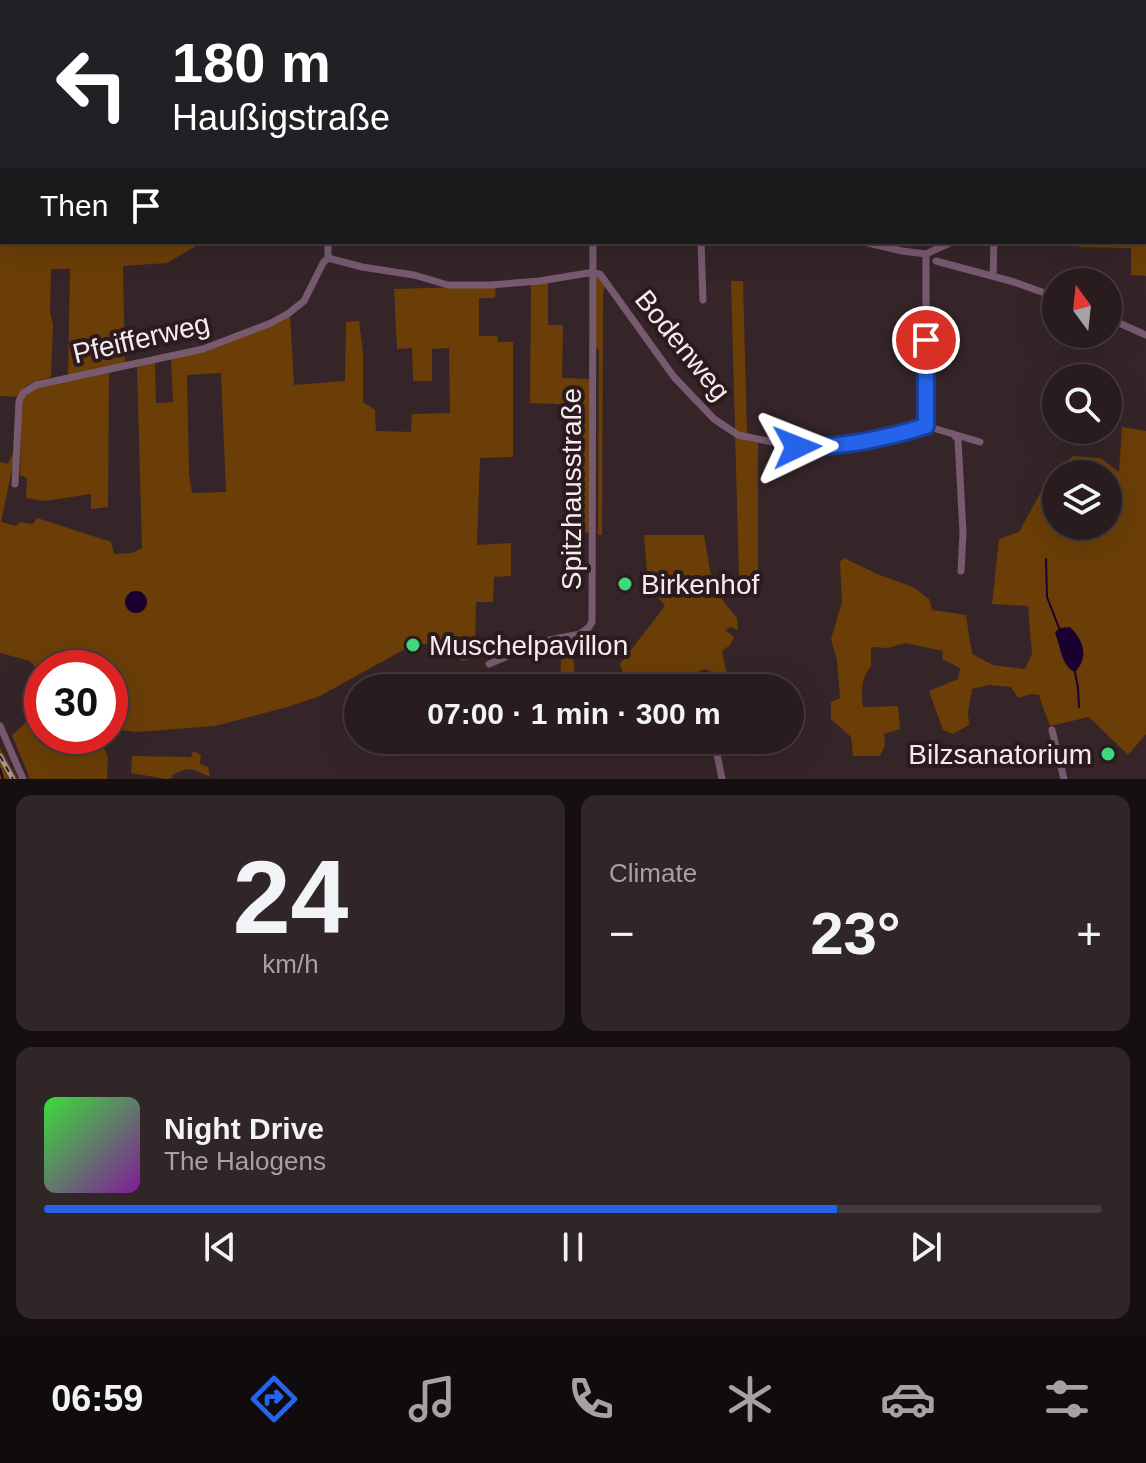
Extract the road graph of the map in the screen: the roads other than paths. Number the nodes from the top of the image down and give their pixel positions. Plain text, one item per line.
1 (328, 244) edge
2 (593, 244) edge
3 (701, 244) edge
4 (872, 244) edge
5 (948, 244) edge
6 (994, 244) edge
7 (926, 254) junction
8 (328, 258) junction
9 (936, 261) dead end
10 (594, 273) junction
11 (993, 276) junction
12 (1042, 292) edge
13 (703, 300) dead end
14 (1122, 324) edge
15 (1146, 335) edge
16 (926, 426) junction
17 (951, 432) junction
18 (980, 442) dead end
19 (15, 484) dead end
20 (961, 571) dead end
21 (489, 664) dead end
22 (0, 726) edge
23 (1052, 730) dead end
24 (717, 754) edge
25 (23, 779) edge
26 (722, 779) edge
27 (1064, 779) edge

1 - 8 street
2 - 10 street, Spitzhausstraße
3 - 13 street
4 - 7 street
5 - 7 street
6 - 11 street
7 - 16 street
8 - 10 street
8 - 19 street, Pfeifferweg
9 - 11 street
10 - 16 street, Bodenweg
10 - 21 street, Spitzhausstraße
11 - 12 street
14 - 15 street
16 - 17 street
17 - 18 street
17 - 20 street
22 - 25 street
23 - 27 street
24 - 26 street

